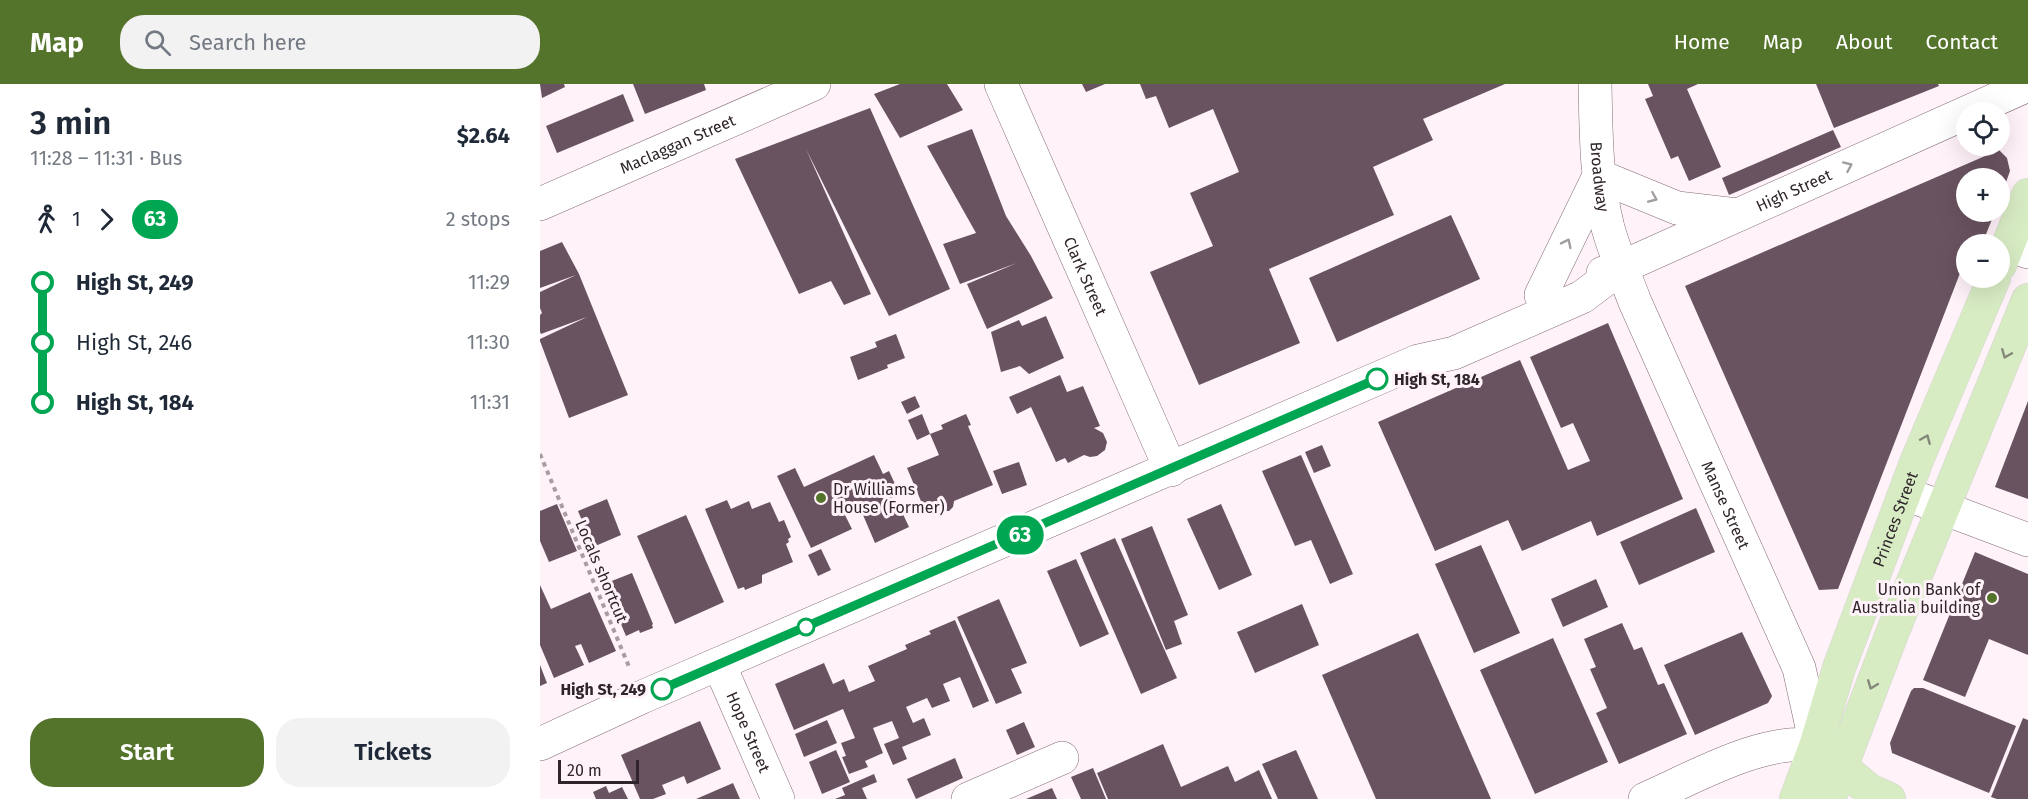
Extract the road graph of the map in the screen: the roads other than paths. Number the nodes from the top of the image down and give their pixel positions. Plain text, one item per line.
1 (814, 84) edge
2 (1001, 84) edge
3 (1594, 84) edge
4 (2028, 85) edge
5 (1599, 176) junction
6 (2028, 195) edge
7 (540, 204) edge
8 (1737, 215) junction
9 (2012, 254) edge
10 (1622, 267) junction
11 (1990, 288) edge
12 (1541, 295) junction
13 (2028, 300) edge
14 (1418, 361) junction
15 (1171, 470) junction
16 (1906, 494) junction
17 (1944, 508) junction
18 (2028, 540) edge
19 (719, 664) junction
20 (540, 744) edge
21 (1816, 745) junction
22 (1062, 758) dead end
23 (1840, 767) junction
24 (778, 799) edge
25 (968, 799) edge
26 (1645, 799) edge
27 (1796, 799) edge
28 (1829, 799) edge
29 (1889, 799) edge

1 - 7 street, Maclaggan Street
2 - 15 street, Clark Street
3 - 5 street, Broadway
8 -> 4 street, High Street
5 -> 8 street
5 - 10 street, Broadway
12 -> 5 street
6 - 9 main road
8 - 10 street, High Street
10 - 12 street, High Street
10 - 14 street, High Street
10 - 21 street, Manse Street
16 -> 11 main road, Princes Street
12 - 14 street, High Street
13 -> 17 main road
14 - 15 street, High Street
15 - 19 street, High Street
16 - 17 street
16 - 21 main road, Princes Street
17 - 18 street
17 -> 23 main road
19 - 20 street, High Street
19 - 24 street, Hope Street
21 - 23 main road
21 - 26 street
21 - 27 main road, Princes Street
22 - 25 street
23 - 28 main road
23 - 29 main road

